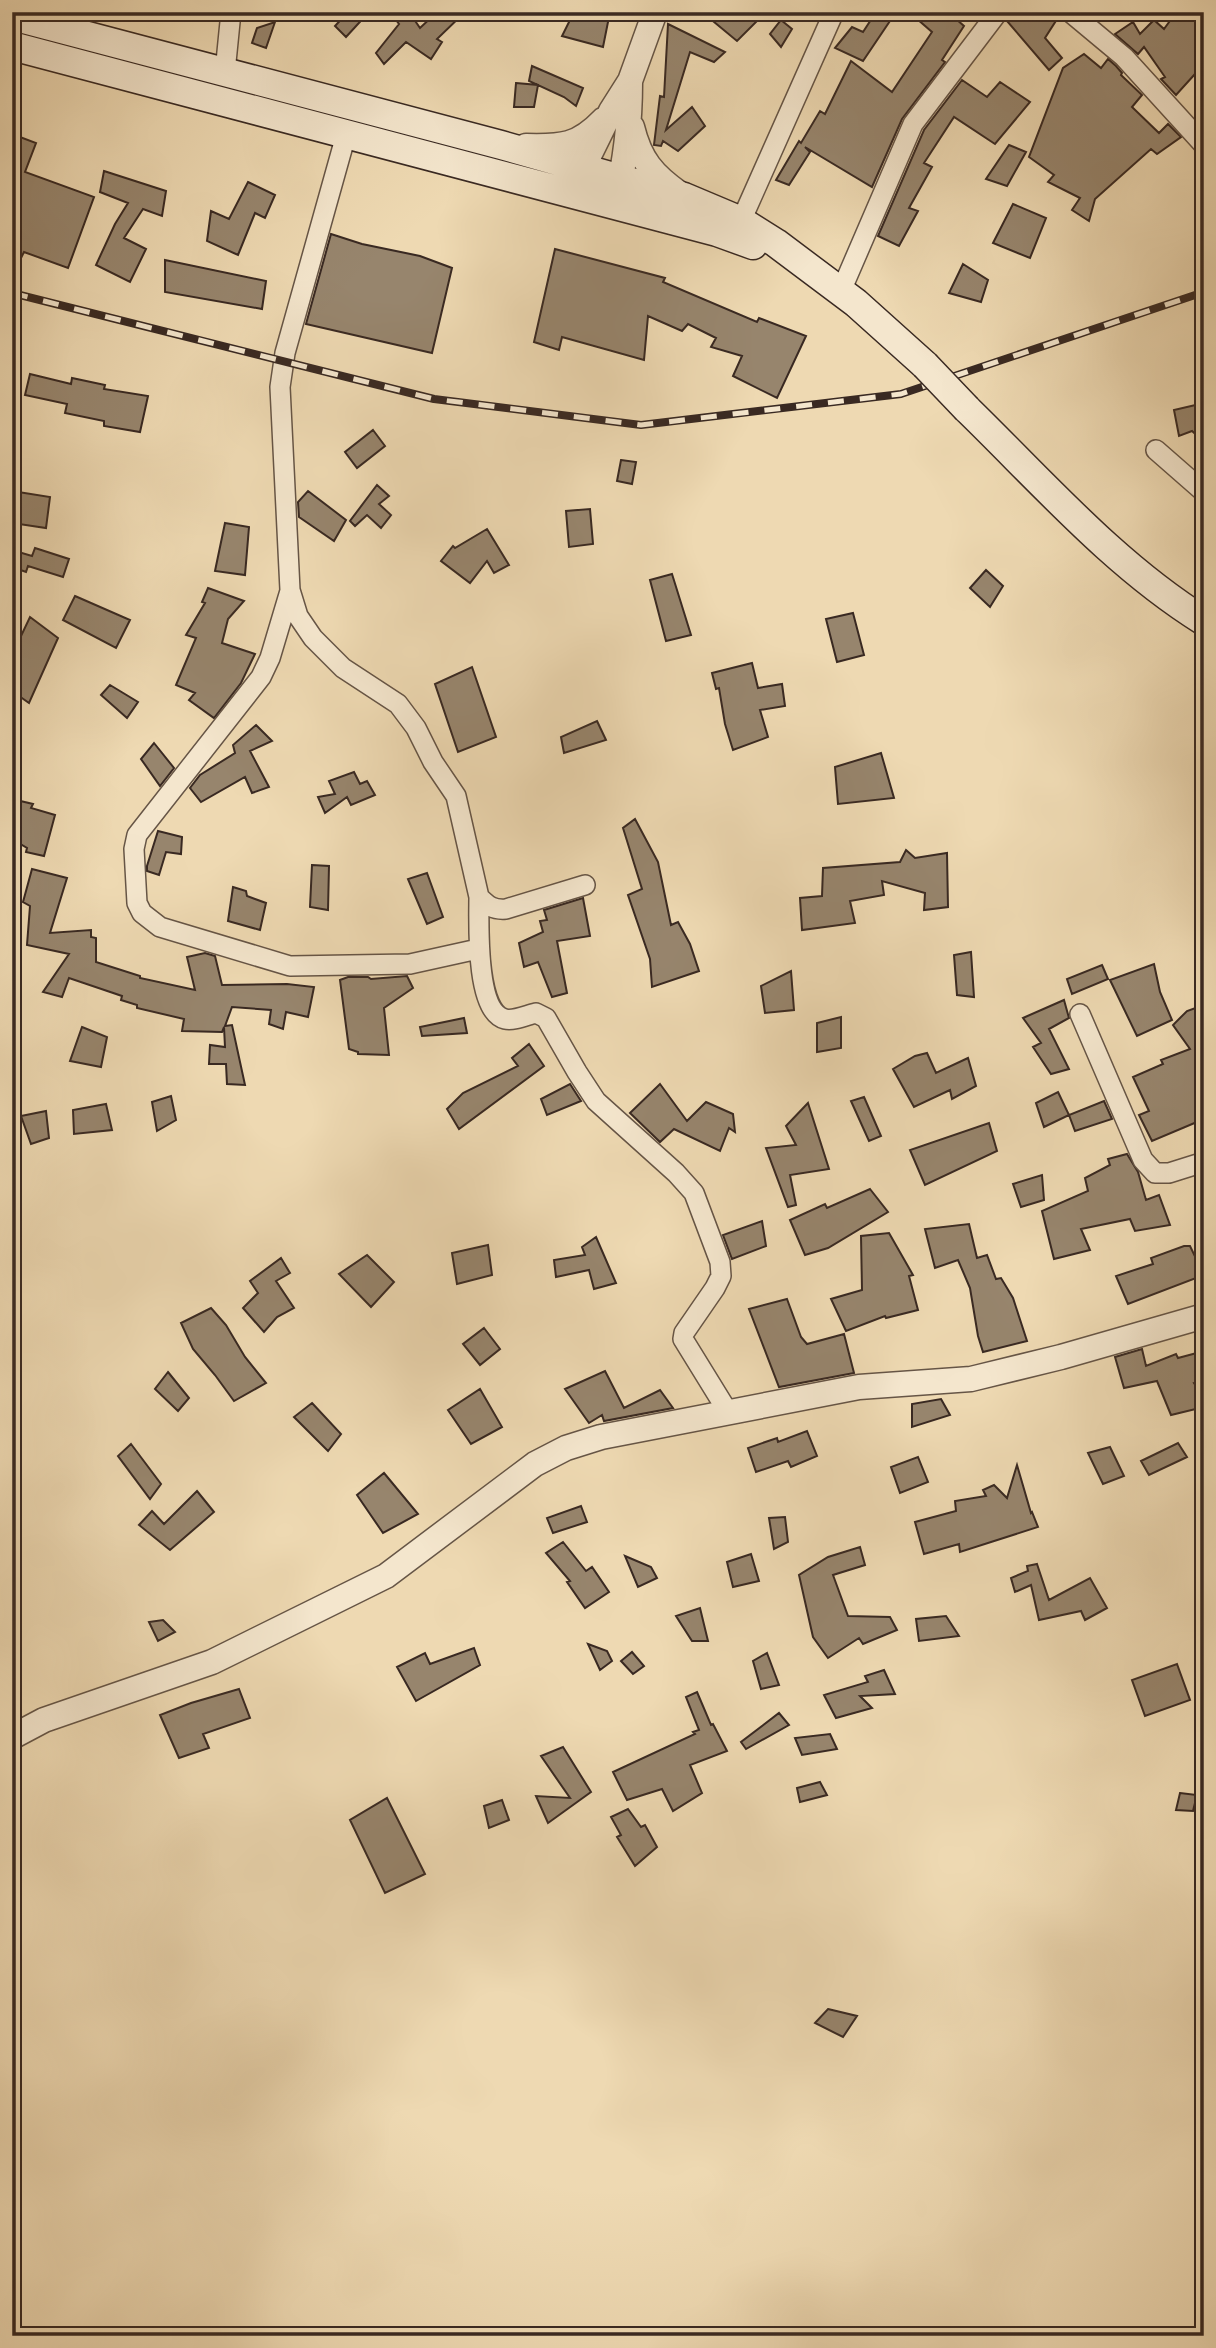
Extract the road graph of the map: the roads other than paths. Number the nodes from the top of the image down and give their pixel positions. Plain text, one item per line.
1 (231, 12) edge
2 (655, 12) edge
3 (834, 12) edge
4 (998, 12) edge
5 (1070, 12) edge
6 (12, 16) edge
7 (12, 46) edge
8 (225, 72) junction
9 (621, 114) junction
10 (346, 135) junction
11 (501, 145) junction
12 (1204, 145) edge
13 (579, 181) junction
14 (618, 191) junction
15 (684, 197) junction
16 (741, 221) junction
17 (807, 268) junction
18 (841, 290) junction
19 (1156, 450) dead end
20 (1204, 492) edge
21 (290, 590) junction
22 (1204, 621) edge
23 (585, 885) dead end
24 (480, 897) junction
25 (478, 949) junction
26 (1080, 1014) dead end
27 (1204, 1161) edge
28 (1204, 1316) edge
29 (728, 1412) junction
30 (12, 1737) edge

1 - 8 street
2 - 9 street
3 - 16 street
4 - 18 street
5 - 12 street
6 - 8 main road
7 - 10 main road
8 - 11 main road
9 - 11 street
9 - 13 street
9 - 14 street
9 - 15 street
10 - 13 main road
10 - 21 street
11 - 13 main road
13 - 14 main road
14 - 15 main road
14 - 17 main road
15 - 16 main road
16 - 17 main road
17 - 18 main road
18 - 22 main road, bridge
19 - 20 street
21 - 24 street
21 - 25 street
23 - 24 street
24 - 25 street
25 - 29 street
26 - 27 street
28 - 29 street
29 - 30 street

